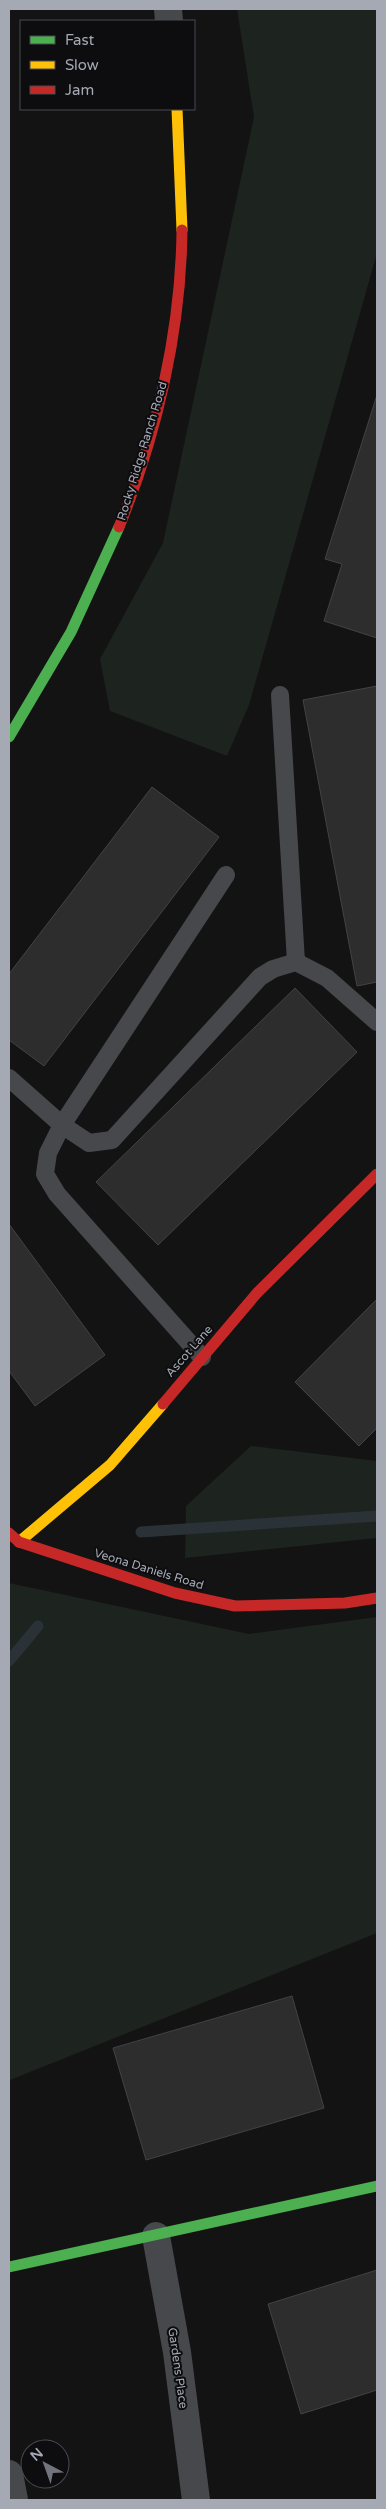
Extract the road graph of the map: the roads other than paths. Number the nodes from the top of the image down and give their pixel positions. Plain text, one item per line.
1 (177, 110) edge
2 (280, 695) dead end
3 (9, 737) edge
4 (226, 875) dead end
5 (296, 962) junction
6 (377, 1022) edge
7 (9, 1078) edge
8 (62, 1125) junction
9 (377, 1174) edge
10 (202, 1357) junction
11 (9, 1533) edge
12 (19, 1542) junction
13 (377, 1598) edge
14 (377, 2186) edge
15 (156, 2236) junction
16 (9, 2267) edge
17 (9, 2474) edge
18 (14, 2500) edge
19 (196, 2500) edge

1 - 3 street, Rocky Ridge Ranch Road
2 - 5 lane
4 - 8 lane
5 - 6 lane
5 - 8 lane
7 - 8 lane
8 - 10 lane
9 - 10 street, Ascot Lane
10 - 12 street, Ascot Lane
11 - 12 street, Veona Daniels Road
12 - 13 street, Veona Daniels Road
14 - 15 street
15 - 16 street
15 - 19 street, Gardens Place
17 - 18 street

